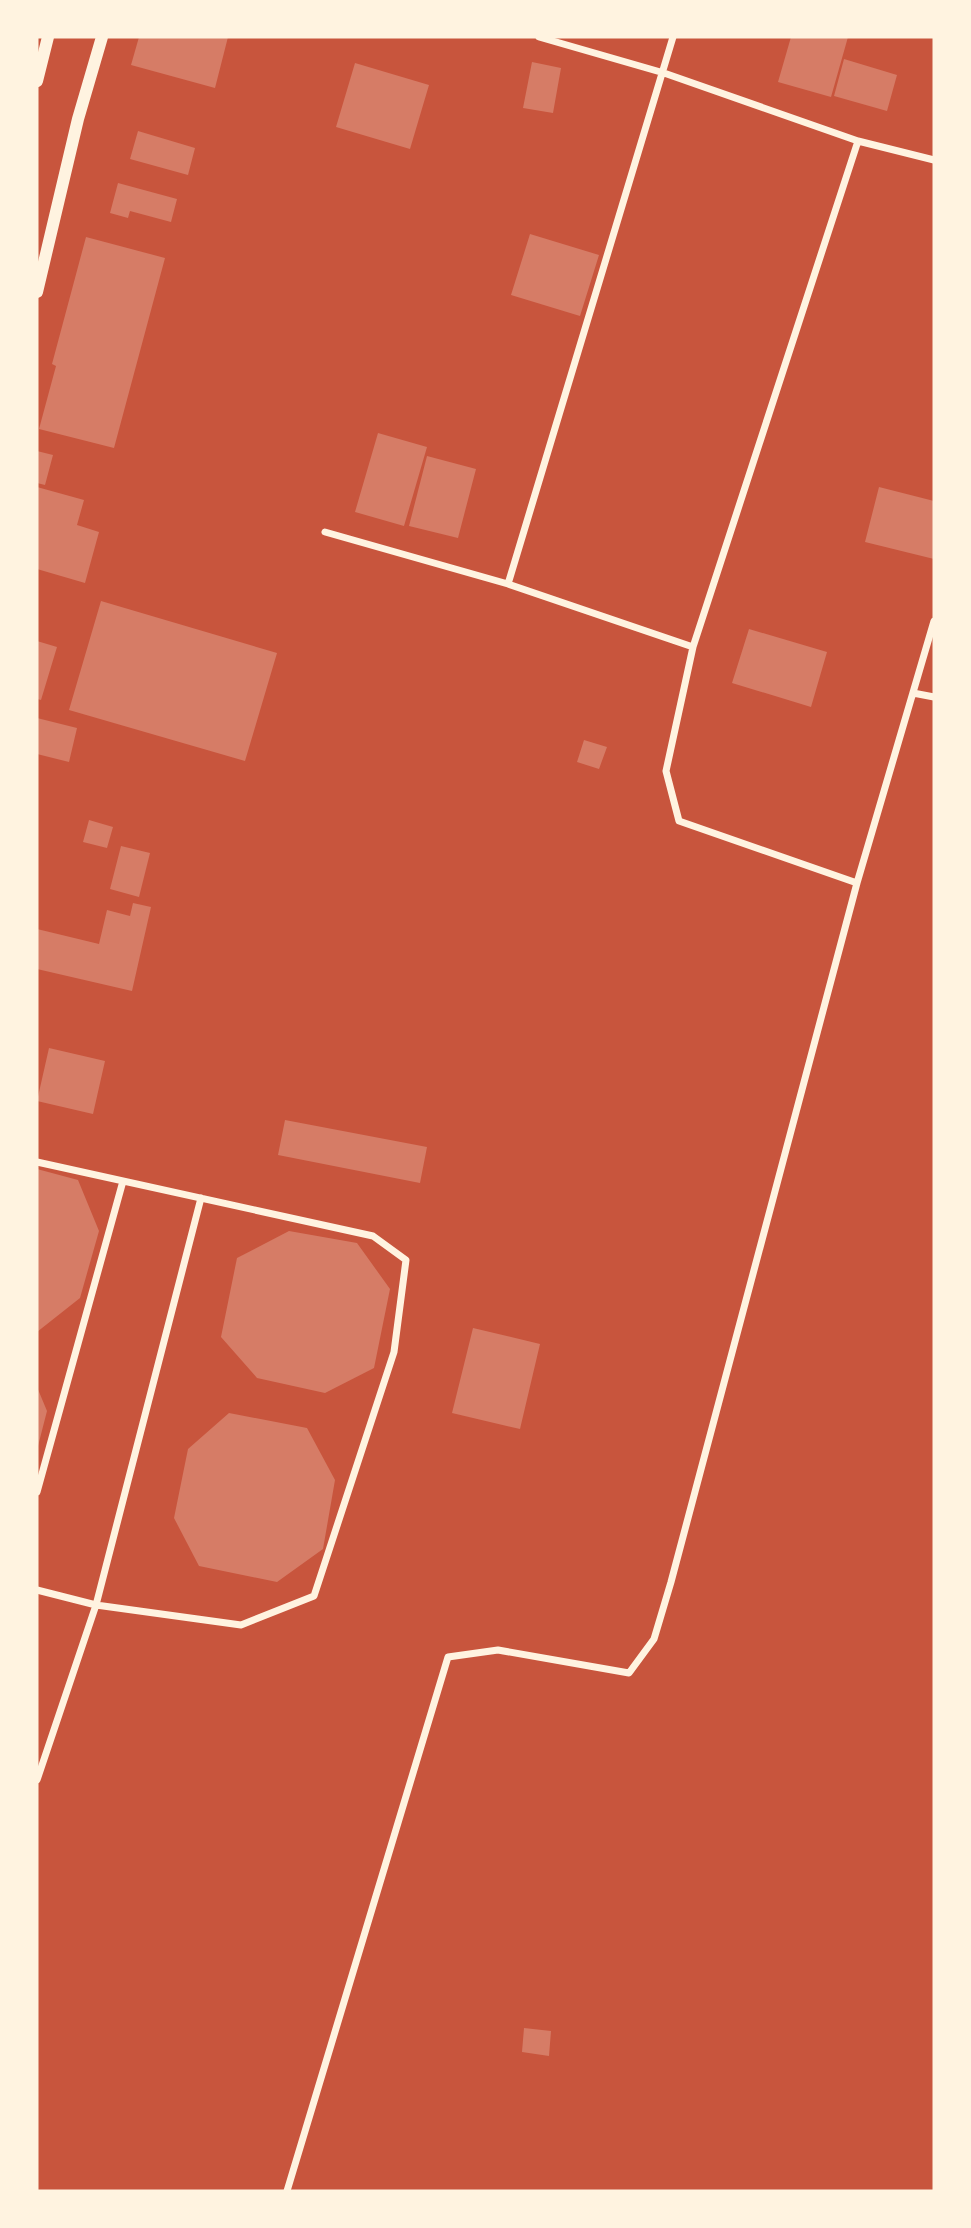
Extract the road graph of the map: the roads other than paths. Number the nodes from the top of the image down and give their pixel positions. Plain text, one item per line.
1 (48, 37) edge
2 (102, 37) edge
3 (539, 37) edge
4 (673, 37) edge
5 (664, 73) junction
6 (37, 81) edge
7 (858, 141) junction
8 (934, 160) edge
9 (37, 292) edge
10 (325, 531) dead end
11 (509, 584) junction
12 (934, 621) edge
13 (693, 647) junction
14 (913, 693) junction
15 (934, 697) edge
16 (857, 883) junction
17 (37, 1162) edge
18 (123, 1181) junction
19 (201, 1198) junction
20 (37, 1492) edge
21 (37, 1590) edge
22 (96, 1605) junction
23 (37, 1780) edge
24 (287, 2191) edge

1 - 6 street
2 - 9 street
3 - 5 street
4 - 5 street
5 - 7 street
5 - 11 street
7 - 8 street
7 - 13 street
10 - 11 street
11 - 13 street
12 - 14 street
13 - 16 street
14 - 15 street
14 - 16 street
16 - 24 street
17 - 18 street
18 - 19 street
18 - 20 street
19 - 22 street
19 - 22 street
21 - 22 street
22 - 23 street

